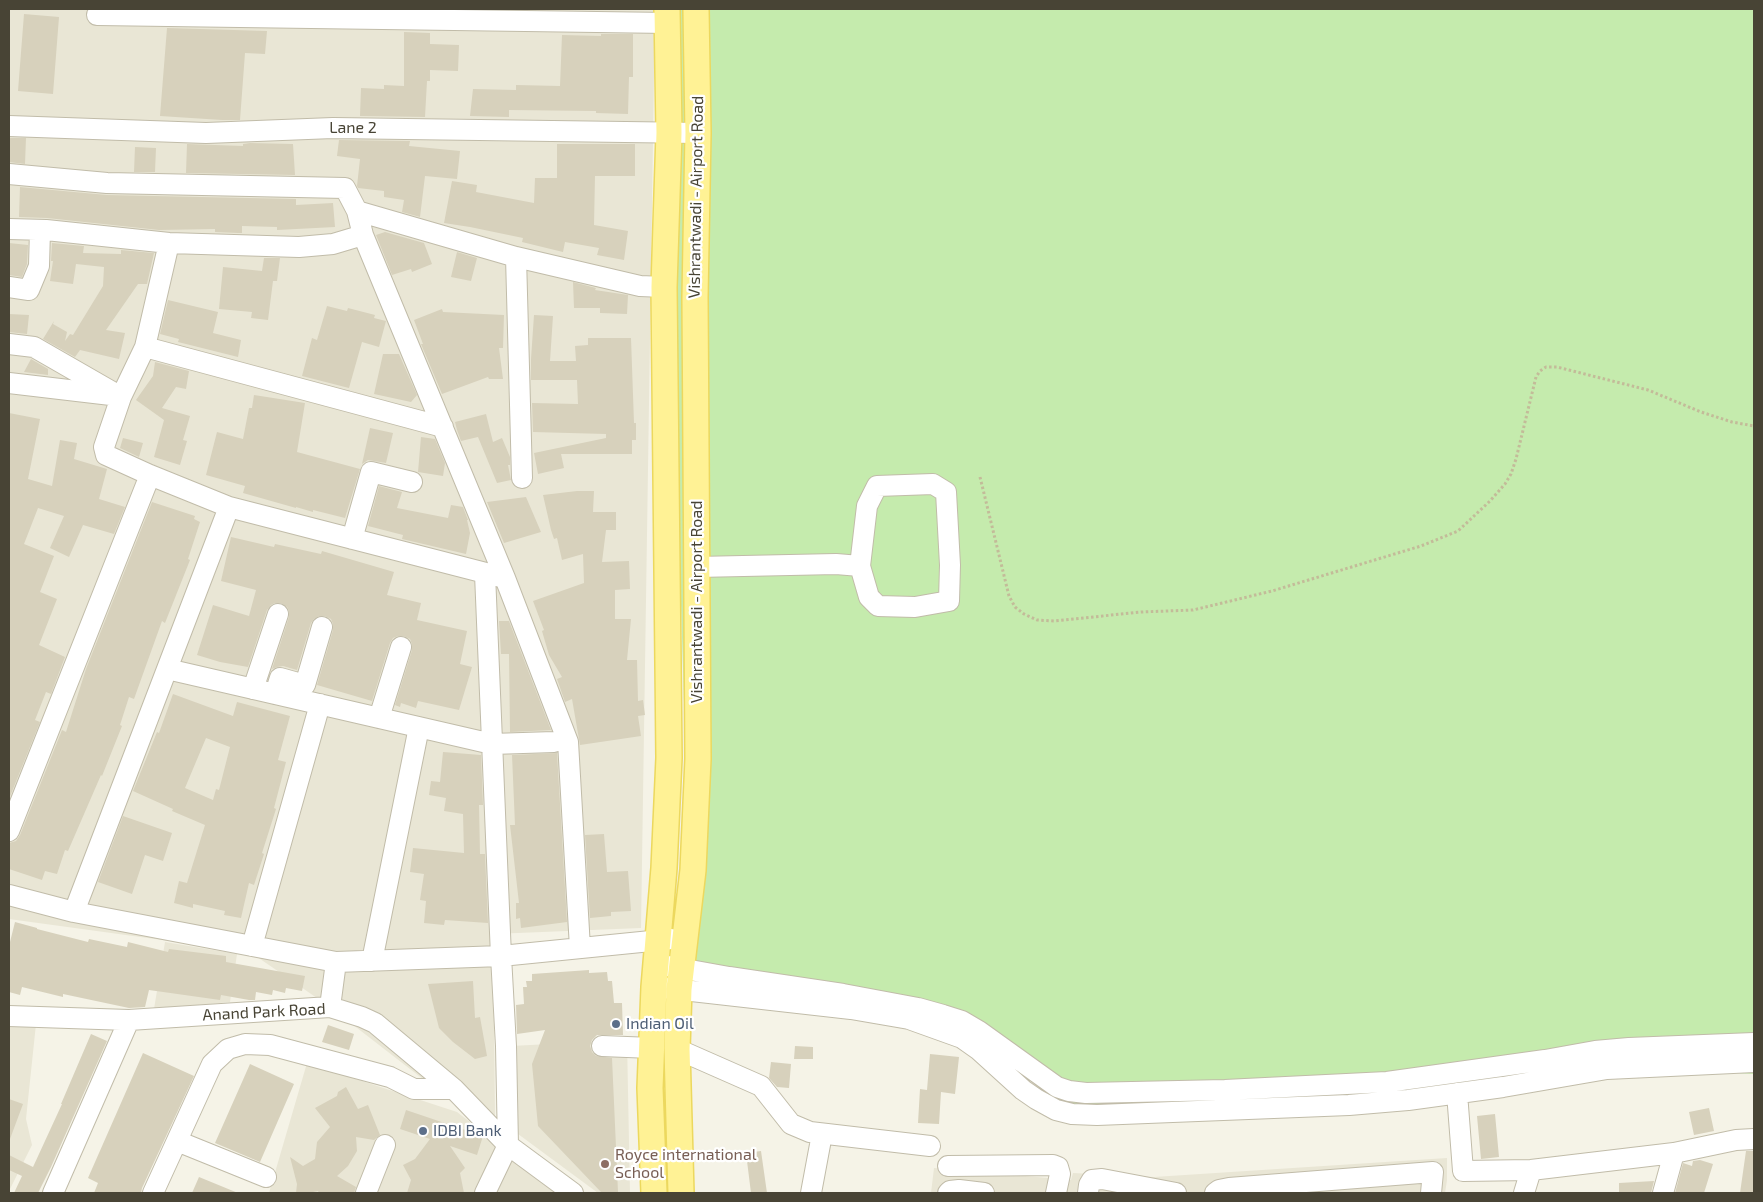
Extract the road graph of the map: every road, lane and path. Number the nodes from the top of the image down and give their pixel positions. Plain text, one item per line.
1 (696, 9) edge
2 (97, 15) dead end
3 (668, 16) edge
4 (9, 126) edge
5 (669, 133) junction
6 (698, 133) junction
7 (9, 174) edge
8 (357, 211) junction
9 (9, 229) edge
10 (40, 230) junction
11 (364, 234) junction
12 (169, 243) junction
13 (516, 257) junction
14 (9, 287) edge
15 (664, 287) junction
16 (9, 344) edge
17 (145, 347) junction
18 (9, 382) edge
19 (121, 397) junction
20 (1754, 426) edge
21 (443, 427) junction
22 (150, 475) junction
23 (980, 477) dead end
24 (522, 478) dead end
25 (412, 482) dead end
26 (229, 507) junction
27 (352, 539) junction
28 (860, 566) junction
29 (697, 567) junction
30 (495, 576) junction
31 (278, 614) dead end
32 (322, 626) dead end
33 (401, 647) dead end
34 (167, 669) junction
35 (253, 689) junction
36 (275, 694) junction
37 (320, 704) junction
38 (379, 718) junction
39 (419, 727) junction
40 (554, 742) dead end
41 (492, 744) junction
42 (9, 831) edge
43 (9, 895) edge
44 (74, 912) junction
45 (685, 939) junction
46 (658, 940) junction
47 (252, 946) junction
48 (580, 948) junction
49 (501, 956) junction
50 (372, 961) junction
51 (336, 962) junction
52 (655, 976) junction
53 (681, 978) junction
54 (330, 1007) junction
55 (9, 1016) edge
56 (129, 1020) junction
57 (1754, 1043) edge
58 (602, 1046) dead end
59 (652, 1048) junction
60 (677, 1049) junction
61 (1754, 1062) edge
62 (454, 1089) junction
63 (1457, 1093) junction
64 (822, 1134) junction
65 (1754, 1139) edge
66 (177, 1141) junction
67 (385, 1145) dead end
68 (508, 1145) junction
69 (930, 1146) dead end
70 (1674, 1153) junction
71 (948, 1166) dead end
72 (1531, 1170) junction
73 (266, 1177) dead end
74 (53, 1193) edge
75 (153, 1193) edge
76 (366, 1193) edge
77 (485, 1193) edge
78 (573, 1193) edge
79 (654, 1193) edge
80 (682, 1193) edge
81 (811, 1193) edge
82 (948, 1193) edge
83 (984, 1193) edge
84 (1056, 1193) edge
85 (1088, 1193) edge
86 (1176, 1193) edge
87 (1215, 1193) edge
88 (1431, 1193) edge
89 (1524, 1193) edge
90 (1663, 1193) edge

1 - 6 main road, Vishrantwadi - Airport Road
2 - 3 street
3 - 5 main road, Vishrantwadi - Airport Road
4 - 5 street, Lane 2
5 - 6 street, Lane 2
5 - 15 main road, Vishrantwadi - Airport Road
6 - 29 main road, Vishrantwadi - Airport Road
7 - 8 street
8 - 11 street
8 - 13 street
9 - 10 street
10 - 12 street
10 - 14 street
11 - 12 street
11 - 21 street
12 - 17 street
13 - 15 street
13 - 24 street
15 - 46 main road, Vishrantwadi - Airport Road
16 - 19 street
17 - 19 street
17 - 21 street
18 - 19 street
19 - 22 street
20 - 23 path
21 - 30 street
22 - 26 street
22 - 42 street
25 - 27 street
26 - 27 street
26 - 34 street
27 - 30 street
28 - 28 street
28 - 29 street
29 - 45 main road, Vishrantwadi - Airport Road
30 - 41 street
30 - 48 street
31 - 35 street
32 - 36 street
33 - 38 street
34 - 35 street
34 - 44 street
35 - 36 street
36 - 37 street
37 - 38 street
37 - 47 street
38 - 39 street
39 - 41 street
39 - 50 street
40 - 41 street
41 - 49 street
43 - 44 street
44 - 47 street
45 - 46 street
45 - 53 main road, Vishrantwadi - Airport Road
46 - 48 street
46 - 52 main road, Vishrantwadi - Airport Road
47 - 51 street
48 - 49 street
49 - 50 street
49 - 68 street
50 - 51 street
51 - 54 street
52 - 53 street
52 - 59 main road, Vishrantwadi - Airport Road
53 - 57 street
53 - 60 main road, Vishrantwadi - Airport Road
53 - 63 street
54 - 56 street, Anand Park Road
54 - 62 street, Anand Park Road
55 - 56 street, Anand Park Road
56 - 74 street
58 - 59 street
59 - 79 main road, Vishrantwadi - Airport Road
60 - 64 street
60 - 80 main road, Vishrantwadi - Airport Road
61 - 63 street
62 - 66 street
62 - 68 street, Anand Park Road
63 - 72 street
64 - 69 street
64 - 81 street
65 - 70 street
66 - 73 street
66 - 75 street
67 - 76 street
68 - 77 street
68 - 78 street, Anand Park Road
70 - 72 street
70 - 90 street
71 - 84 street
72 - 89 street
82 - 83 street
85 - 86 street
87 - 88 street

